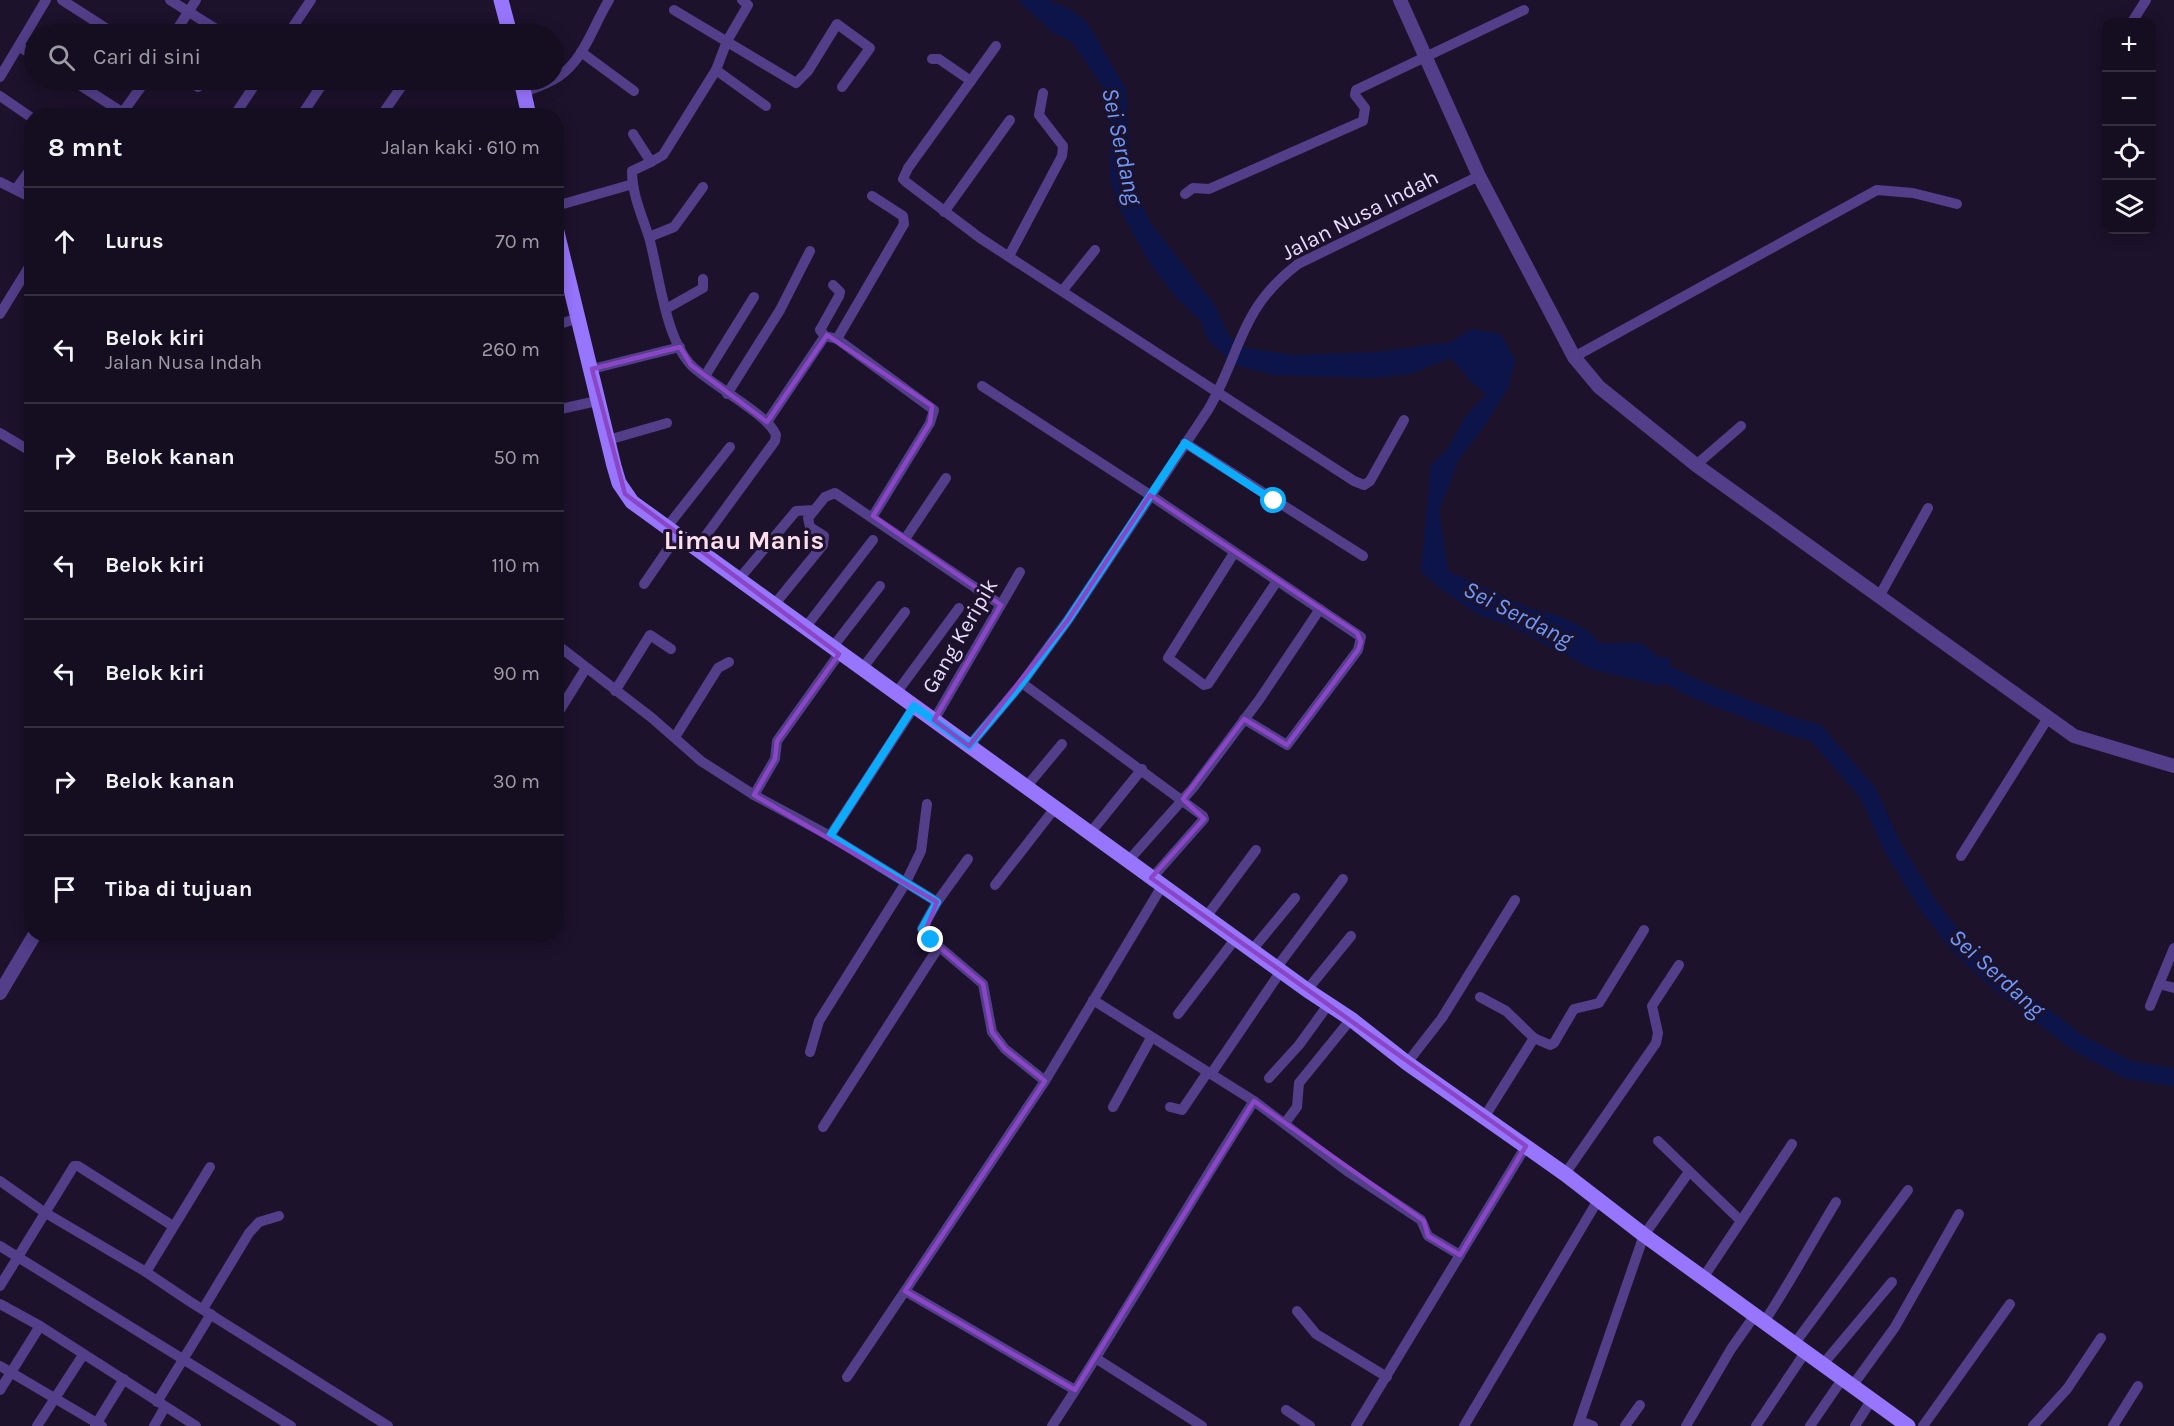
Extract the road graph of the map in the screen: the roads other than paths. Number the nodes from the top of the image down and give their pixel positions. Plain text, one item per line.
1 (46, 0) edge
2 (62, 0) edge
3 (170, 0) edge
4 (196, 0) edge
5 (311, 0) edge
6 (501, 0) edge
7 (742, 0) edge
8 (1400, 0) edge
9 (2146, 0) edge
10 (605, 1) edge
11 (674, 10) dead end
12 (1524, 10) dead end
13 (188, 12) junction
14 (2135, 18) edge
15 (33, 24) edge
16 (99, 24) edge
17 (180, 24) edge
18 (208, 24) edge
19 (295, 24) edge
20 (507, 24) edge
21 (24, 40) edge
22 (727, 41) junction
23 (996, 46) dead end
24 (20, 47) junction
25 (24, 50) edge
26 (581, 52) junction
27 (1427, 56) junction
28 (932, 59) dead end
29 (716, 70) junction
30 (564, 72) edge
31 (0, 77) edge
32 (971, 81) junction
33 (842, 87) dead end
34 (87, 90) edge
35 (139, 90) edge
36 (251, 90) edge
37 (318, 90) edge
38 (399, 90) edge
39 (523, 90) edge
40 (634, 91) dead end
41 (1043, 93) dead end
42 (0, 96) edge
43 (766, 106) dead end
44 (114, 108) edge
45 (127, 108) edge
46 (239, 108) edge
47 (306, 108) edge
48 (387, 108) edge
49 (528, 108) edge
50 (24, 112) edge
51 (1010, 120) dead end
52 (633, 134) dead end
53 (651, 162) junction
54 (1479, 176) junction
55 (24, 178) edge
56 (0, 182) edge
57 (633, 184) junction
58 (703, 187) dead end
59 (16, 189) junction
60 (24, 194) edge
61 (1185, 194) dead end
62 (872, 196) dead end
63 (564, 204) edge
64 (1957, 204) dead end
65 (944, 212) junction
66 (649, 237) junction
67 (1095, 250) dead end
68 (810, 252) dead end
69 (1009, 256) junction
70 (564, 259) edge
71 (24, 275) edge
72 (703, 279) dead end
73 (832, 285) dead end
74 (1063, 290) junction
75 (754, 297) dead end
76 (666, 309) junction
77 (0, 314) edge
78 (579, 318) junction
79 (564, 323) edge
80 (825, 336) junction
81 (837, 339) junction
82 (680, 347) junction
83 (1574, 357) junction
84 (592, 369) junction
85 (705, 376) junction
86 (982, 386) dead end
87 (1220, 387) junction
88 (728, 394) junction
89 (597, 401) junction
90 (564, 408) edge
91 (1404, 420) dead end
92 (767, 422) junction
93 (667, 423) dead end
94 (1741, 426) dead end
95 (0, 433) edge
96 (608, 440) junction
97 (1185, 443) junction
98 (24, 447) edge
99 (730, 447) dead end
100 (1696, 465) junction
101 (946, 478) dead end
102 (1150, 495) junction
103 (1928, 508) dead end
104 (814, 510) junction
105 (873, 516) junction
106 (672, 532) junction
107 (905, 539) junction
108 (873, 540) dead end
109 (696, 549) junction
110 (1234, 553) junction
111 (1363, 556) dead end
112 (1020, 572) dead end
113 (739, 579) junction
114 (1277, 581) junction
115 (644, 584) dead end
116 (880, 586) dead end
117 (1880, 595) junction
118 (774, 605) junction
119 (1001, 605) junction
120 (959, 608) dead end
121 (1320, 609) junction
122 (905, 612) dead end
123 (806, 628) junction
124 (564, 650) edge
125 (671, 650) dead end
126 (835, 651) junction
127 (729, 662) dead end
128 (586, 668) junction
129 (862, 669) junction
130 (1022, 683) junction
131 (615, 691) junction
132 (897, 692) junction
133 (564, 703) edge
134 (914, 706) junction
135 (2048, 718) junction
136 (1244, 719) junction
137 (933, 720) junction
138 (675, 737) junction
139 (1062, 744) dead end
140 (969, 746) junction
141 (2174, 766) edge
142 (1142, 769) junction
143 (1027, 786) junction
144 (754, 795) junction
145 (1183, 799) junction
146 (927, 804) dead end
147 (1055, 808) junction
148 (1091, 832) junction
149 (830, 836) junction
150 (1256, 850) dead end
151 (1960, 856) dead end
152 (968, 859) dead end
153 (1129, 860) junction
154 (1343, 879) dead end
155 (1157, 882) junction
156 (905, 884) junction
157 (995, 885) dead end
158 (1295, 898) dead end
159 (1515, 900) dead end
160 (937, 902) junction
161 (1206, 917) junction
162 (1644, 930) dead end
163 (1351, 936) dead end
164 (1236, 938) junction
165 (30, 942) edge
166 (938, 948) junction
167 (2174, 948) edge
168 (1252, 950) junction
169 (1679, 964) dead end
170 (1279, 969) junction
171 (2159, 984) junction
172 (2174, 988) edge
173 (1307, 990) junction
174 (0, 993) edge
175 (1480, 997) dead end
176 (1093, 1000) junction
177 (1328, 1005) junction
178 (2150, 1006) dead end
179 (1178, 1014) dead end
180 (1351, 1019) junction
181 (1151, 1038) junction
182 (1534, 1038) junction
183 (810, 1052) dead end
184 (1407, 1063) junction
185 (1209, 1074) junction
186 (1269, 1078) dead end
187 (1045, 1081) junction
188 (1254, 1101) junction
189 (1113, 1107) dead end
190 (1170, 1107) dead end
191 (1485, 1116) junction
192 (1285, 1123) junction
193 (824, 1127) dead end
194 (1658, 1141) dead end
195 (1792, 1144) dead end
196 (1526, 1146) junction
197 (210, 1167) dead end
198 (1689, 1172) junction
199 (1565, 1174) junction
200 (0, 1181) edge
201 (1908, 1190) dead end
202 (1598, 1200) junction
203 (1836, 1202) dead end
204 (44, 1212) junction
205 (1959, 1214) dead end
206 (279, 1216) dead end
207 (1741, 1221) junction
208 (173, 1226) junction
209 (1644, 1235) junction
210 (0, 1246) edge
211 (1460, 1255) junction
212 (17, 1257) junction
213 (146, 1272) junction
214 (1703, 1278) junction
215 (1892, 1282) dead end
216 (0, 1286) edge
217 (905, 1291) junction
218 (0, 1304) edge
219 (2010, 1304) dead end
220 (1297, 1311) dead end
221 (207, 1312) junction
222 (1760, 1319) junction
223 (40, 1326) junction
224 (2101, 1338) dead end
225 (1800, 1347) junction
226 (82, 1355) junction
227 (184, 1359) junction
228 (1098, 1359) junction
229 (1824, 1363) junction
230 (0, 1366) edge
231 (12, 1373) junction
232 (847, 1377) dead end
233 (1387, 1377) junction
234 (124, 1379) junction
235 (1848, 1381) junction
236 (2138, 1386) dead end
237 (0, 1390) edge
238 (1075, 1390) junction
239 (53, 1398) junction
240 (1872, 1399) junction
241 (161, 1404) junction
242 (1640, 1405) dead end
243 (1286, 1410) dead end
244 (1579, 1424) edge
245 (1903, 1424) edge
246 (98, 1425) edge
247 (37, 1426) edge
248 (154, 1426) edge
249 (196, 1426) edge
250 (291, 1426) edge
251 (388, 1426) edge
252 (1052, 1426) edge
253 (1202, 1426) edge
254 (1310, 1426) edge
255 (1356, 1426) edge
256 (1464, 1426) edge
257 (1593, 1426) edge
258 (1625, 1426) edge
259 (1686, 1426) edge
260 (1756, 1426) edge
261 (1810, 1426) edge
262 (1855, 1426) edge
263 (1923, 1426) edge
264 (2033, 1426) edge
265 (2113, 1426) edge

1 - 15 street
2 - 16 street
3 - 13 street
4 - 13 street
5 - 19 street
6 - 20 main road
7 - 22 street
8 - 27 street
9 - 14 street
10 - 26 street
11 - 22 street
12 - 27 street
13 - 17 street
13 - 18 street
21 - 24 street
22 - 29 street
22 - 33 street
23 - 32 street
24 - 25 street
24 - 31 street
26 - 30 street
26 - 40 street
27 - 54 street
27 - 61 street
28 - 32 street
29 - 43 street
29 - 53 street
32 - 65 street
34 - 44 street
35 - 45 street
36 - 46 street
37 - 47 street
38 - 48 street
39 - 49 main road
41 - 69 street
42 - 50 street
51 - 65 street
52 - 53 street
53 - 57 street
54 - 83 street
54 - 87 street, Jalan Nusa Indah
55 - 59 street
56 - 59 street
57 - 63 street
57 - 66 street
58 - 66 street
59 - 60 street
62 - 81 street
64 - 83 street
65 - 69 street
66 - 76 street
67 - 74 street
68 - 88 street
69 - 74 street
70 - 78 main road
71 - 77 street
72 - 76 street
73 - 80 street
74 - 87 street
75 - 85 street
76 - 82 street
78 - 79 street
78 - 84 main road
80 - 81 street
80 - 92 street
81 - 105 street
82 - 84 street
82 - 85 street
83 - 100 street
84 - 89 main road
85 - 88 street
86 - 102 street
87 - 91 street
87 - 97 street, Jalan Nusa Indah
88 - 92 street
89 - 90 street
89 - 96 main road
92 - 109 street
93 - 96 street
94 - 100 street
95 - 98 street
96 - 106 main road
97 - 102 street, Jalan Nusa Indah
97 - 111 street
99 - 106 street
100 - 117 street
101 - 107 street
102 - 110 street
102 - 130 street, Jalan Nusa Indah
103 - 117 street
104 - 105 street
104 - 113 street
104 - 118 street
105 - 107 street
106 - 109 main road
106 - 115 street
107 - 119 street
108 - 123 street
109 - 113 main road
110 - 114 street
110 - 114 street
112 - 119 street, Gang Keripik
113 - 118 main road
114 - 121 street
116 - 126 street
117 - 135 street
118 - 123 main road
119 - 137 street, Gang Keripik
120 - 132 street
121 - 136 street
121 - 136 street
122 - 129 street
123 - 126 main road
124 - 128 street
125 - 131 street
126 - 129 main road
126 - 144 street
127 - 138 street
128 - 131 street
128 - 133 street
129 - 132 main road
130 - 140 street, Jalan Nusa Indah
130 - 142 street
131 - 138 street
132 - 134 main road
134 - 137 main road
134 - 149 street
135 - 141 street
135 - 151 street
136 - 145 street
137 - 140 main road
138 - 144 street
139 - 143 street
140 - 143 main road
142 - 145 street
142 - 148 street
143 - 147 main road
144 - 149 street
145 - 153 street
145 - 155 street
146 - 156 street
147 - 148 main road
147 - 157 street
148 - 153 main road
149 - 156 street
150 - 161 street
152 - 160 street
153 - 155 main road
154 - 170 street
155 - 161 main road
155 - 176 street
156 - 160 street
156 - 183 street
158 - 168 street
159 - 184 street
160 - 166 street
161 - 164 main road
162 - 182 street
163 - 173 street
164 - 168 main road
164 - 179 street
165 - 174 street
166 - 187 street
166 - 193 street
167 - 171 street
168 - 170 main road
169 - 199 street
170 - 173 main road
170 - 185 street
171 - 172 street
171 - 178 street
173 - 177 main road
175 - 182 street
176 - 181 street
176 - 187 street
177 - 180 main road
177 - 186 street
180 - 184 main road
180 - 192 street
181 - 185 street
181 - 189 street
182 - 191 street
184 - 191 main road
185 - 188 street
185 - 190 street
187 - 217 street
188 - 192 street
188 - 228 street
191 - 196 main road
192 - 211 street
194 - 198 street
195 - 207 street
196 - 199 main road
196 - 211 street
197 - 208 street
198 - 207 street
198 - 209 street
199 - 202 main road
200 - 204 street
201 - 225 street
202 - 209 main road
202 - 256 street
203 - 222 street
204 - 208 street
204 - 212 street
204 - 213 street
205 - 235 street
206 - 221 street
207 - 214 street
208 - 213 street
209 - 214 main road
209 - 244 street
210 - 212 street
211 - 233 street
212 - 216 street
212 - 227 street
213 - 221 street
214 - 222 main road
215 - 229 street
217 - 232 street
217 - 238 street
218 - 223 street
219 - 263 street
220 - 233 street
221 - 227 street
221 - 251 street
222 - 225 main road
222 - 259 street
223 - 226 street
223 - 231 street
224 - 264 street
225 - 229 main road
225 - 260 street
226 - 234 street
226 - 239 street
227 - 241 street
227 - 250 street
228 - 238 street
228 - 253 street
229 - 235 main road
230 - 231 street
231 - 237 street
231 - 239 street
233 - 255 street
234 - 241 street
234 - 246 street
235 - 240 main road
235 - 261 street
236 - 265 street
238 - 252 street
239 - 246 street
239 - 247 street
240 - 245 main road
240 - 262 street
241 - 248 street
241 - 249 street
242 - 258 street
243 - 254 street
244 - 257 street

